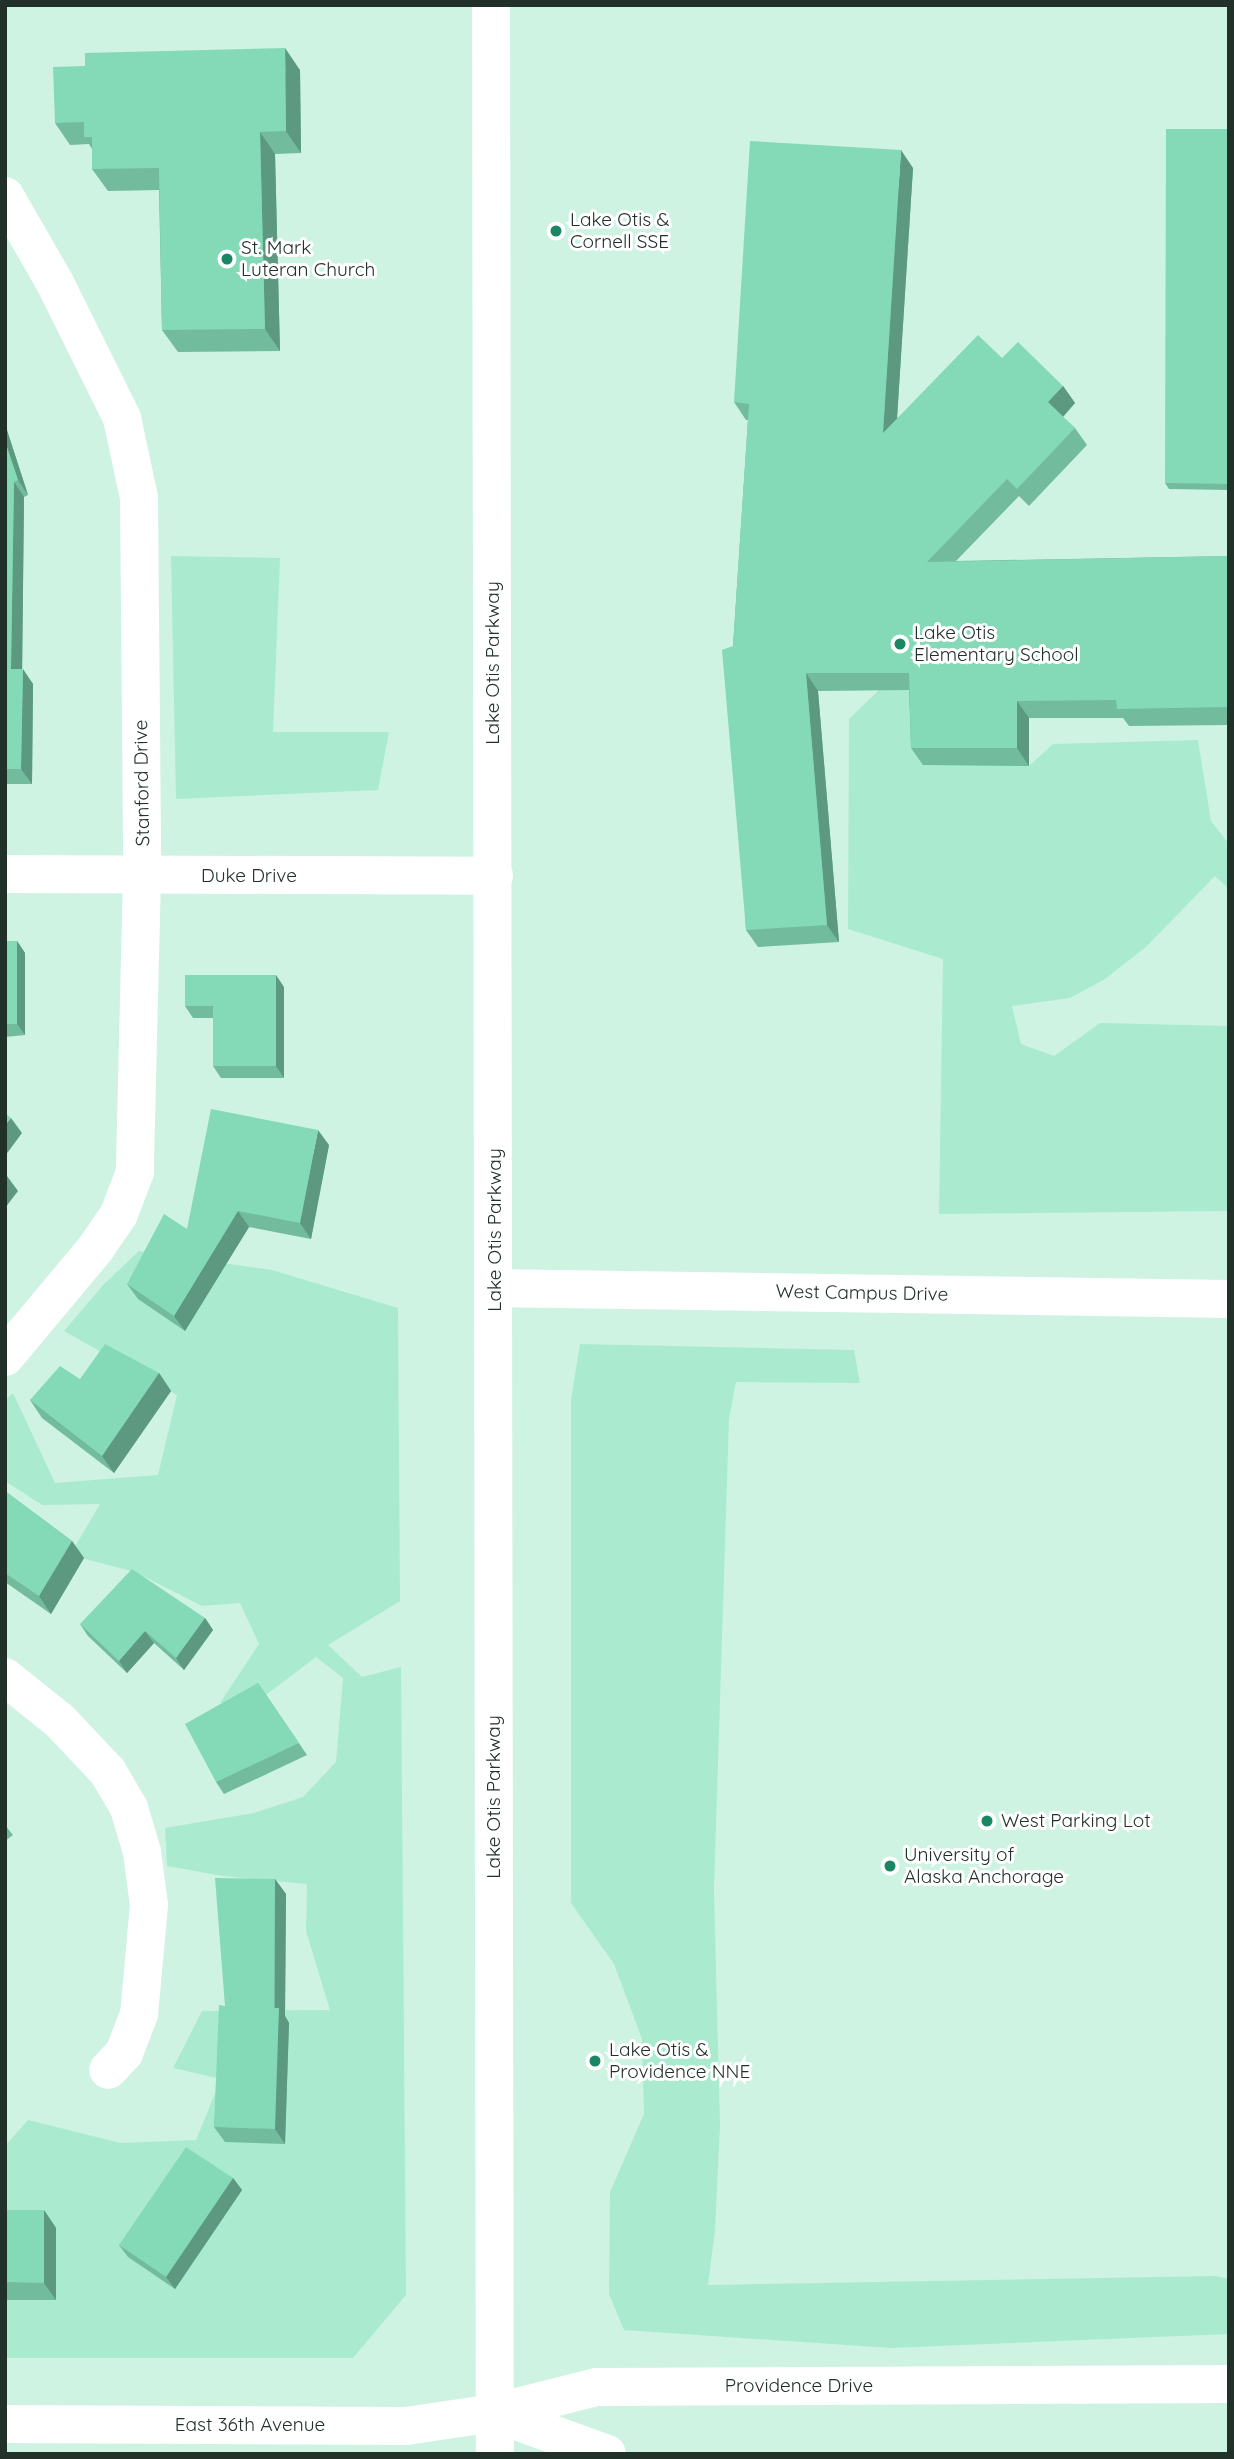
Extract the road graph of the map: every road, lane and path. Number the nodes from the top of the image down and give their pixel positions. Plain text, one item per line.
1 (491, 5) edge
2 (5, 196) edge
3 (5, 874) edge
4 (142, 876) junction
5 (494, 876) junction
6 (495, 1288) junction
7 (1229, 1299) edge
8 (5, 1357) edge
9 (5, 1677) edge
10 (108, 2070) dead end
11 (1229, 2384) edge
12 (494, 2413) junction
13 (5, 2424) edge
14 (495, 2454) edge
15 (607, 2454) edge

1 - 5 main road, Lake Otis Parkway
2 - 4 main road, Stanford Drive
3 - 4 main road, Duke Drive
4 - 5 main road, Duke Drive
4 - 8 main road, Stanford Drive
5 - 6 main road, Lake Otis Parkway
6 - 7 main road, West Campus Drive
6 - 12 main road, Lake Otis Parkway
9 - 10 main road
11 - 12 main road, Providence Drive
12 - 13 main road, East 36th Avenue
12 - 14 main road, Lake Otis Parkway
12 - 15 main road

